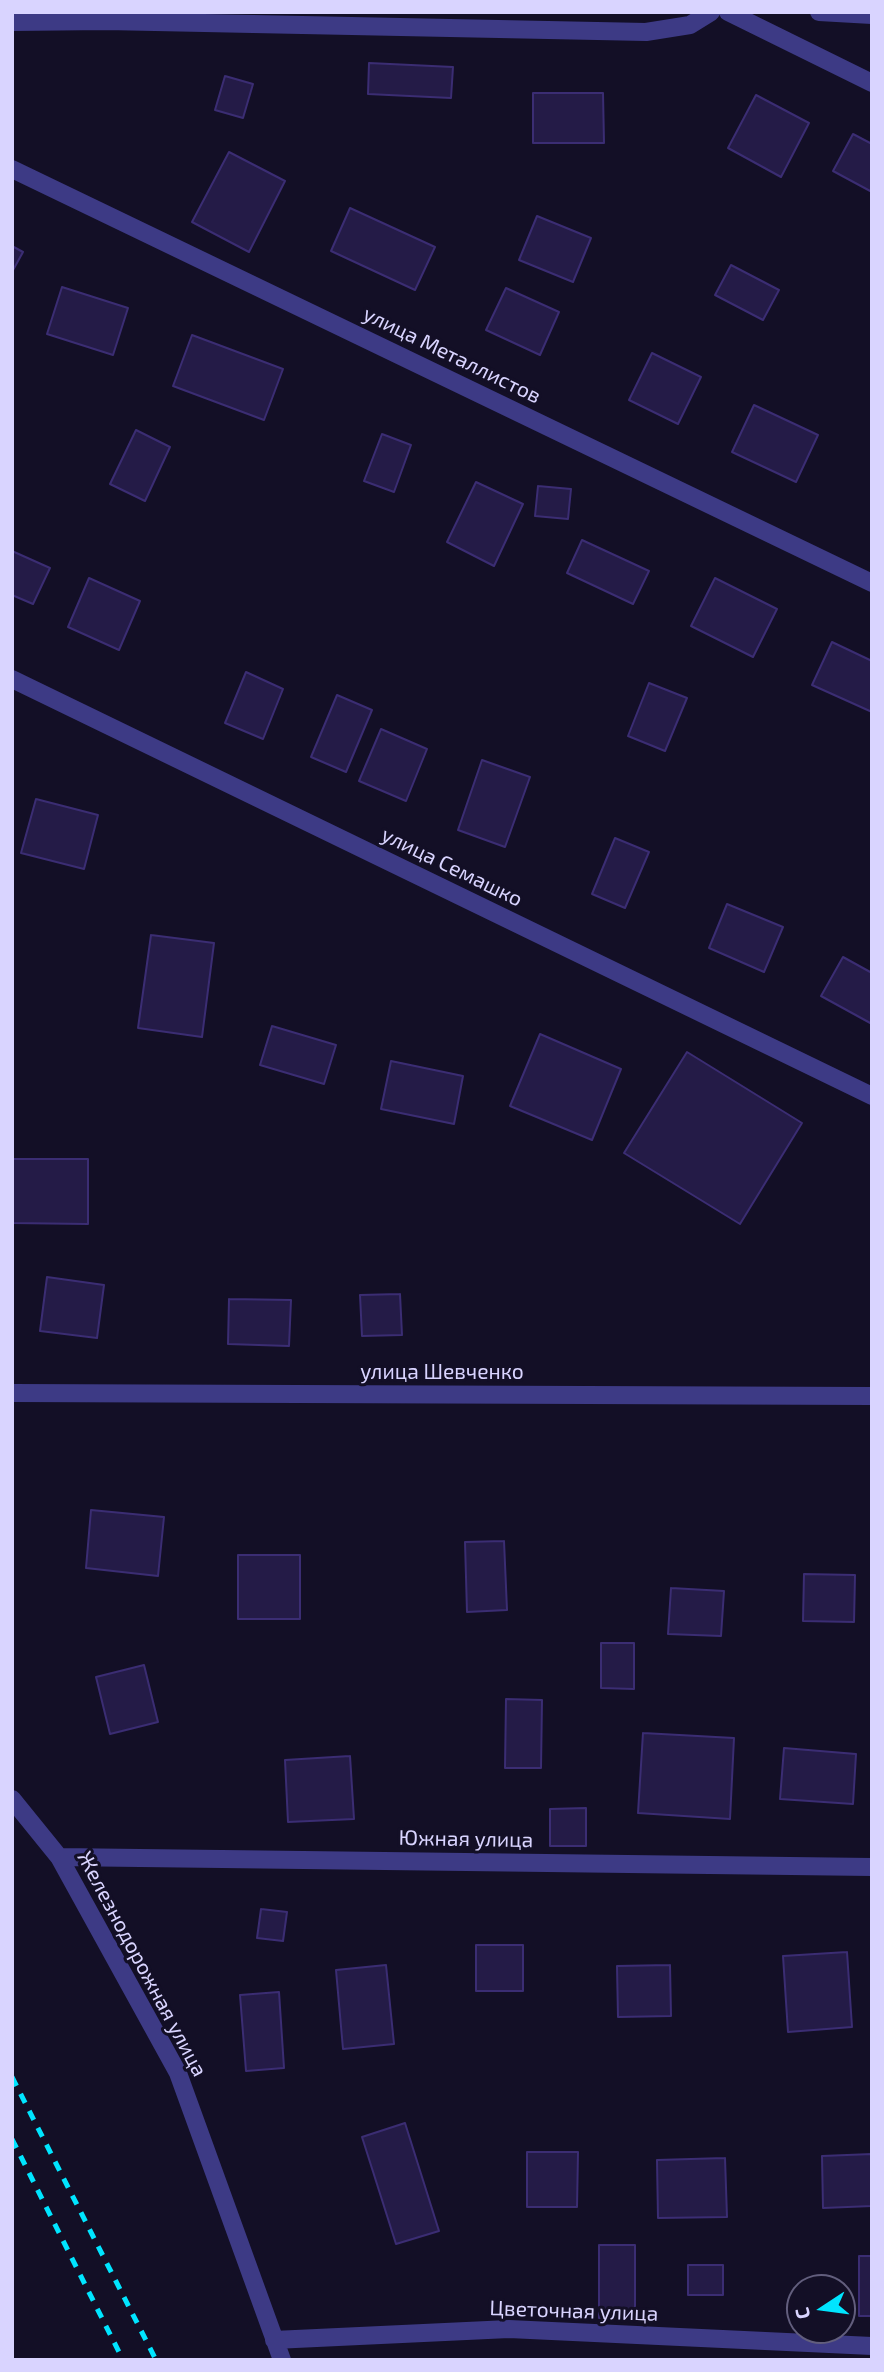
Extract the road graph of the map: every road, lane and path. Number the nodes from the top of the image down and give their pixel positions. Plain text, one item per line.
1 (711, 12) edge
2 (728, 12) edge
3 (819, 12) edge
4 (872, 15) edge
5 (12, 23) edge
6 (872, 83) edge
7 (12, 169) edge
8 (872, 583) edge
9 (12, 679) edge
10 (872, 1096) edge
11 (12, 1393) edge
12 (872, 1396) edge
13 (12, 1799) edge
14 (59, 1857) junction
15 (872, 1867) edge
16 (274, 2340) junction
17 (872, 2346) edge
18 (282, 2360) edge

1 - 5 street
2 - 6 street
3 - 4 street
7 - 8 street, улица Металлистов
9 - 10 street, улица Семашко
11 - 12 street, улица Шевченко
13 - 14 street, Железнодорожная улица
14 - 15 street, Южная улица
14 - 16 street, Железнодорожная улица
16 - 17 street, Цветочная улица
16 - 18 street, Железнодорожная улица

